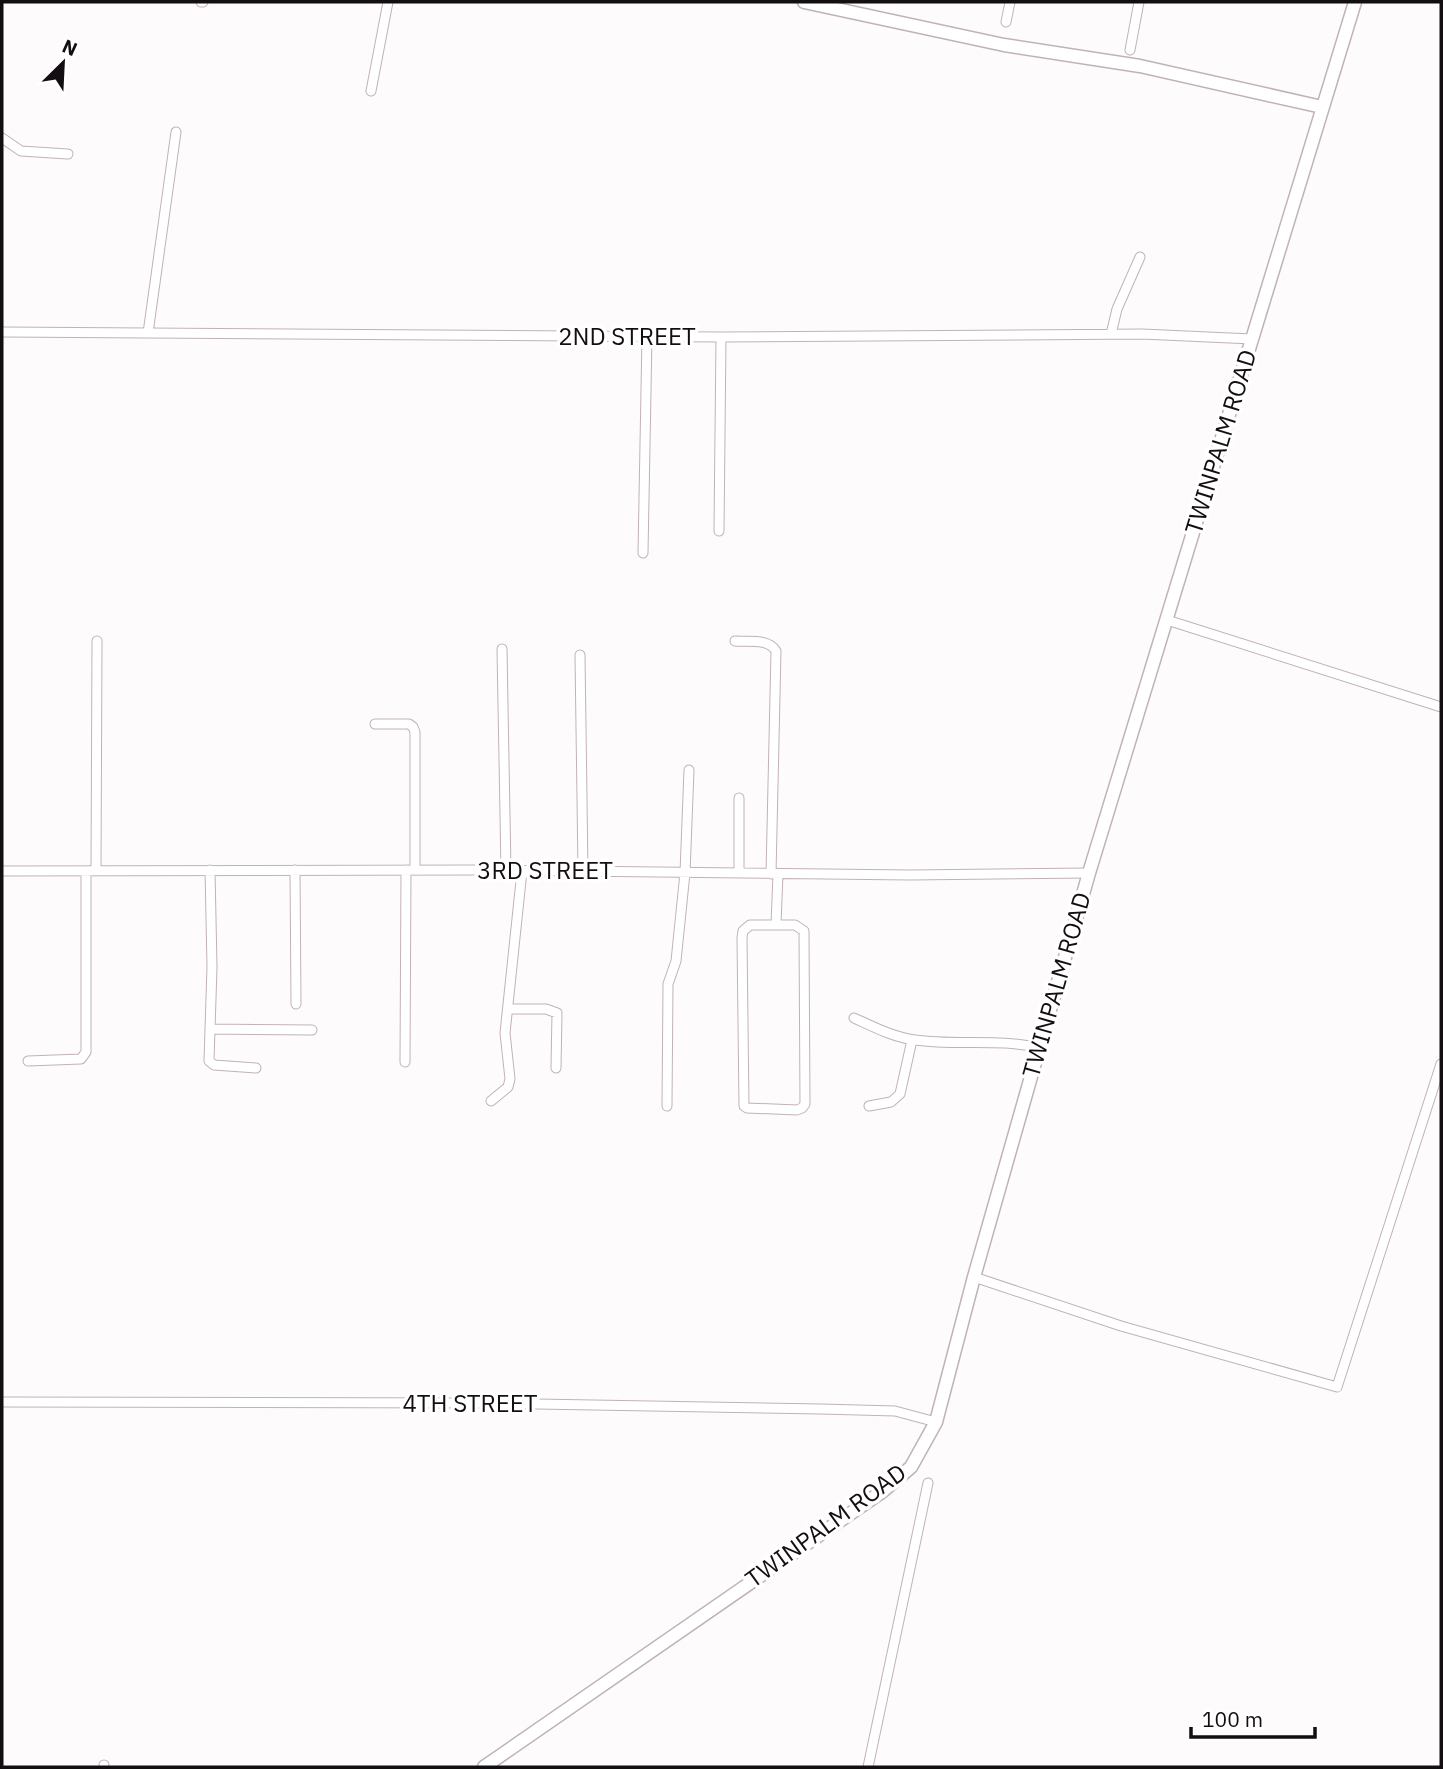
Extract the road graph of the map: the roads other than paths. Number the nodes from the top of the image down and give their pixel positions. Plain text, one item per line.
1 (388, 2) edge
2 (804, 2) edge
3 (1010, 2) edge
4 (1139, 2) edge
5 (1354, 2) edge
6 (824, 4) edge
7 (1006, 22) dead end
8 (1130, 50) dead end
9 (371, 91) dead end
10 (1322, 107) junction
11 (176, 132) dead end
12 (2, 138) edge
13 (68, 154) dead end
14 (1140, 257) dead end
15 (2, 332) edge
16 (148, 334) junction
17 (1111, 334) junction
18 (647, 336) junction
19 (721, 337) junction
20 (1252, 339) junction
21 (719, 531) dead end
22 (643, 553) dead end
23 (1167, 620) junction
24 (97, 641) dead end
25 (735, 641) dead end
26 (502, 649) dead end
27 (580, 655) dead end
28 (1441, 707) edge
29 (375, 724) dead end
30 (689, 770) dead end
31 (739, 798) dead end
32 (210, 870) junction
33 (295, 870) junction
34 (411, 870) junction
35 (506, 870) junction
36 (2, 871) edge
37 (522, 871) junction
38 (583, 871) junction
39 (91, 872) junction
40 (685, 873) junction
41 (739, 873) junction
42 (1088, 873) junction
43 (775, 874) junction
44 (776, 924) junction
45 (296, 1004) dead end
46 (508, 1009) junction
47 (854, 1018) dead end
48 (211, 1028) junction
49 (312, 1030) dead end
50 (912, 1040) junction
51 (1040, 1048) junction
52 (28, 1061) dead end
53 (405, 1062) dead end
54 (1441, 1064) edge
55 (257, 1068) dead end
56 (555, 1068) dead end
57 (491, 1101) dead end
58 (667, 1106) dead end
59 (869, 1106) dead end
60 (974, 1278) junction
61 (2, 1402) edge
62 (936, 1422) junction
63 (928, 1483) dead end
64 (484, 1767) edge
65 (868, 1767) edge

1 - 9 street
2 - 6 main road
3 - 7 street
4 - 8 street
5 - 10 main road, TWINPALM ROAD
6 - 10 main road
10 - 20 main road, TWINPALM ROAD
11 - 16 street
12 - 13 street
14 - 17 street
15 - 16 street, 2ND STREET
16 - 18 street, 2ND STREET
17 - 19 street, 2ND STREET
17 - 20 street, 2ND STREET
18 - 19 street, 2ND STREET
18 - 22 street
19 - 21 street
20 - 23 main road, TWINPALM ROAD
23 - 28 street
23 - 42 main road, TWINPALM ROAD
24 - 39 street
25 - 43 street
26 - 35 street
27 - 38 street
29 - 34 street
30 - 40 street
31 - 41 street
32 - 33 street, 3RD STREET
32 - 39 street, 3RD STREET
32 - 48 street
33 - 34 street, 3RD STREET
33 - 45 street
34 - 35 street, 3RD STREET
34 - 53 street
35 - 37 street, 3RD STREET
36 - 39 street, 3RD STREET
37 - 38 street, 3RD STREET
37 - 46 street
38 - 40 street, 3RD STREET
39 - 52 street
40 - 41 street, 3RD STREET
40 - 58 street
41 - 43 street, 3RD STREET
42 - 43 street, 3RD STREET
42 - 51 main road, TWINPALM ROAD
43 - 44 street
44 - 44 street
46 - 56 street
46 - 57 street
47 - 50 street
48 - 49 street
48 - 55 street
50 - 51 street
50 - 59 street
51 - 60 main road, TWINPALM ROAD
54 - 60 street
60 - 62 main road, TWINPALM ROAD
61 - 62 street, 4TH STREET
62 - 64 main road, TWINPALM ROAD
63 - 65 street

